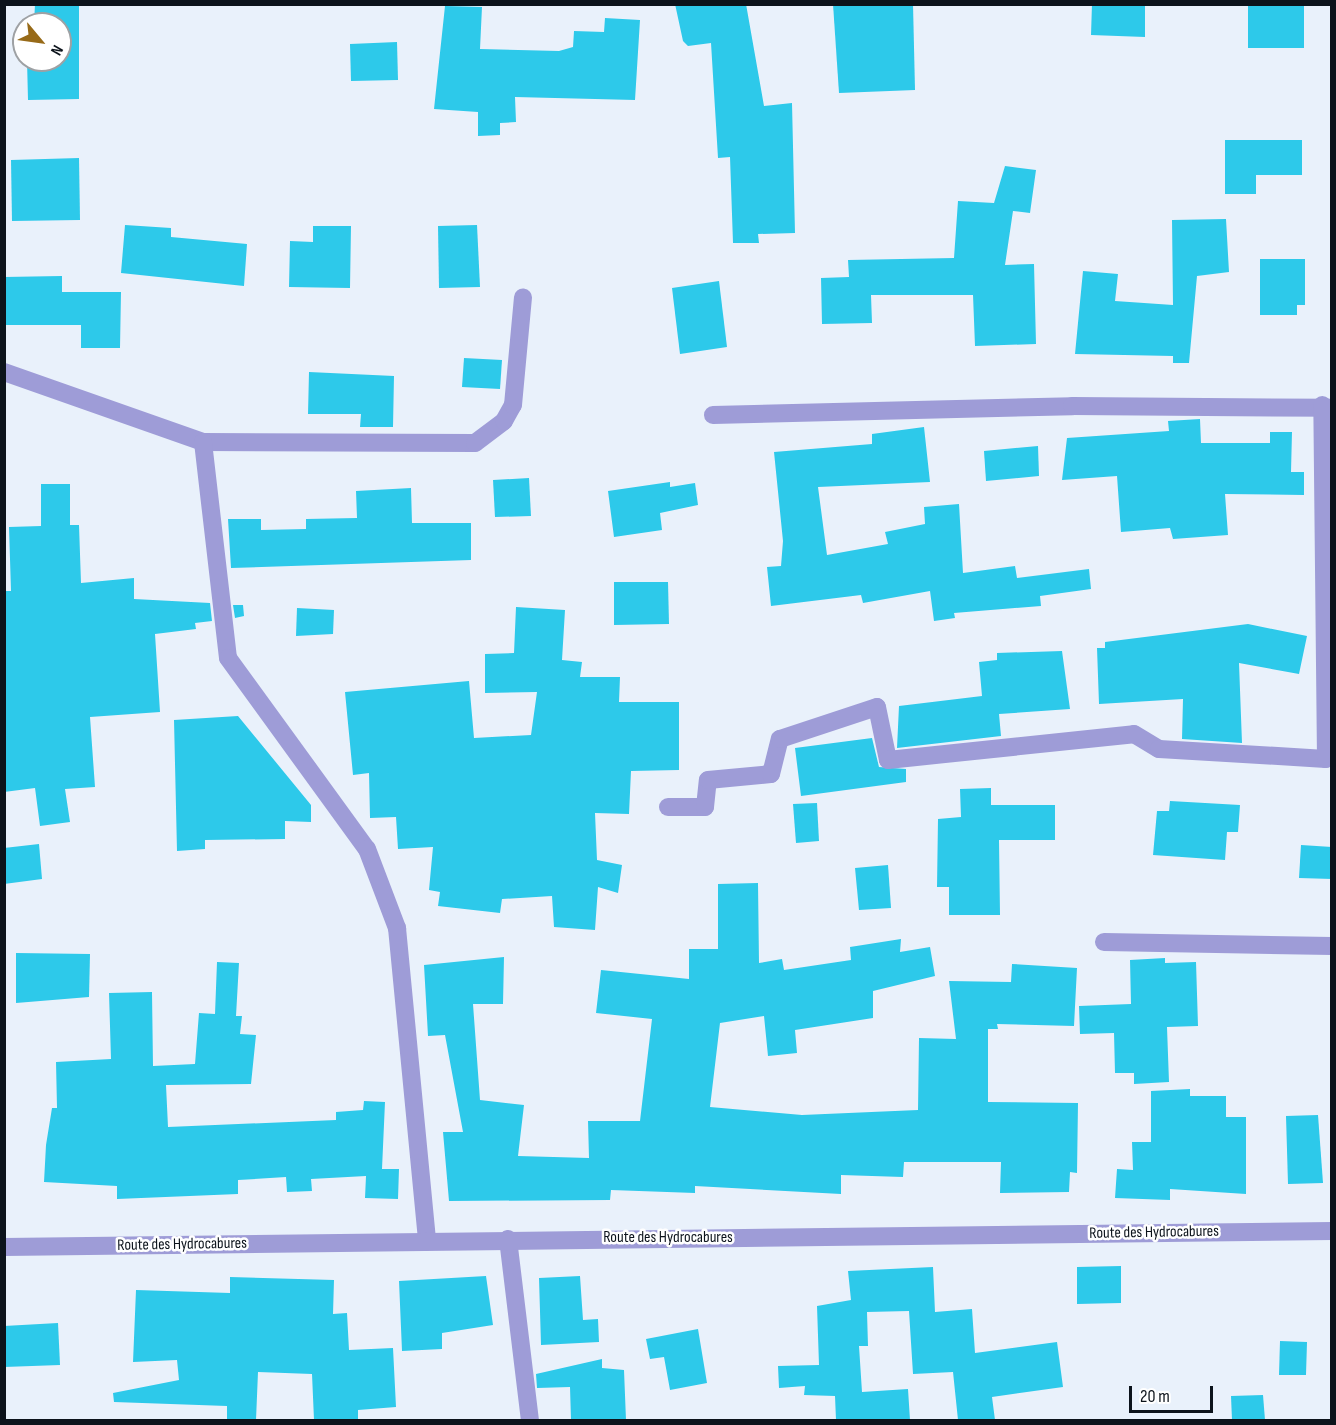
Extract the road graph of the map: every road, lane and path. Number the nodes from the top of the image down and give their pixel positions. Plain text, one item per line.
1 (523, 297) dead end
2 (4, 372) edge
3 (1327, 406) edge
4 (713, 415) dead end
5 (203, 442) junction
6 (668, 807) dead end
7 (1104, 942) dead end
8 (1332, 946) edge
9 (1332, 1231) edge
10 (508, 1239) junction
11 (427, 1242) junction
12 (4, 1247) edge
13 (530, 1420) edge

1 - 5 street
2 - 5 street
3 - 4 street
3 - 6 street
5 - 11 street
7 - 8 street
9 - 10 street, Route des Hydrocabures
10 - 11 street, Route des Hydrocabures
10 - 13 street
11 - 12 street, Route des Hydrocabures

